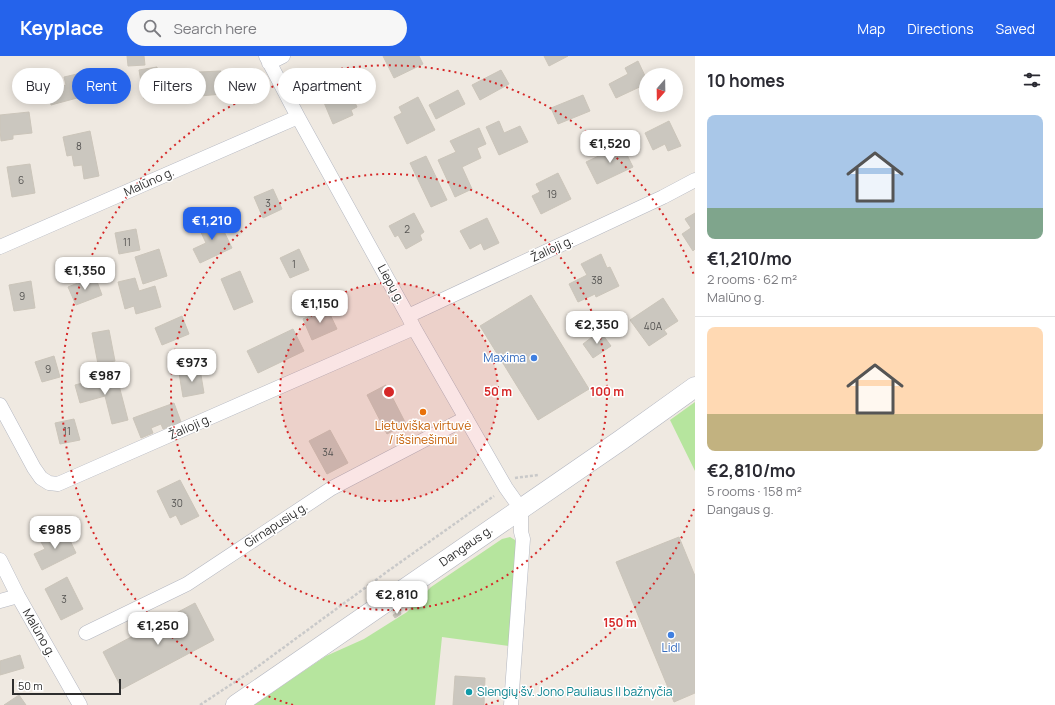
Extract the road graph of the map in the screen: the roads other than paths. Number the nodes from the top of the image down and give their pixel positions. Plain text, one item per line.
1 (283, 56) edge
2 (268, 60) edge
3 (298, 117) junction
4 (695, 180) edge
5 (0, 247) edge
6 (411, 322) junction
7 (695, 387) edge
8 (0, 405) edge
9 (466, 418) junction
10 (521, 509) junction
11 (0, 560) edge
12 (18, 596) junction
13 (0, 601) edge
14 (86, 633) dead end
15 (80, 705) edge
16 (236, 705) edge
17 (511, 705) edge

1 - 2 street
2 - 3 street, Liepų g.
3 - 5 street, Malūno g.
3 - 6 street, Liepų g.
4 - 6 street, Žalioji g.
6 - 8 street, Žalioji g.
6 - 9 street, Liepų g.
7 - 10 main road, Dangaus g.
9 - 10 street, Liepų g.
9 - 14 street, Girnapusių g.
10 - 16 main road, Dangaus g.
10 - 17 street
11 - 12 street, Malūno g.
12 - 13 street
12 - 15 street, Malūno g.

